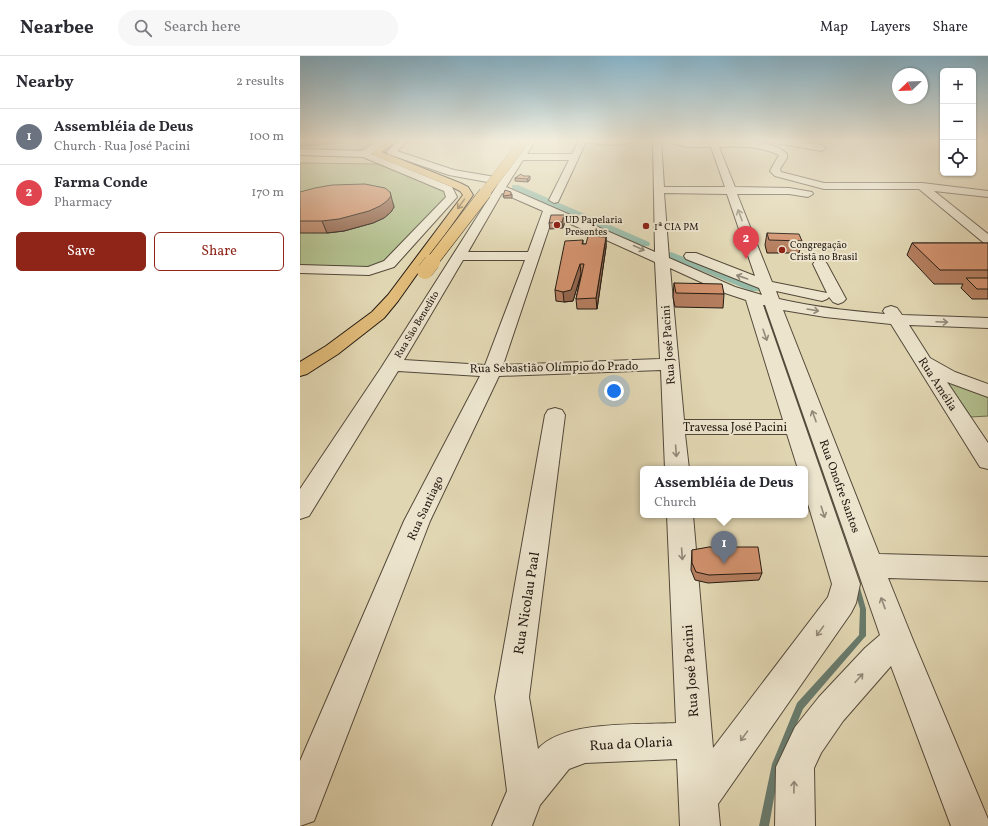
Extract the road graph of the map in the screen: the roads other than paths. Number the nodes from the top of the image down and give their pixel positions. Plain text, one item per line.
1 (417, 176) edge
2 (433, 176) edge
3 (463, 176) edge
4 (497, 176) edge
5 (509, 176) edge
6 (565, 176) edge
7 (658, 176) edge
8 (725, 176) edge
9 (782, 176) edge
10 (504, 183) junction
11 (869, 186) junction
12 (922, 186) junction
13 (659, 190) junction
14 (731, 191) junction
15 (988, 194) edge
16 (880, 196) dead end
17 (834, 197) dead end
18 (552, 205) junction
19 (988, 240) edge
20 (669, 251) junction
21 (458, 256) junction
22 (533, 256) junction
23 (820, 264) dead end
24 (300, 269) edge
25 (764, 295) junction
26 (838, 300) junction
27 (853, 302) dead end
28 (886, 310) junction
29 (988, 310) edge
30 (988, 323) edge
31 (923, 360) junction
32 (670, 364) junction
33 (391, 365) junction
34 (300, 370) edge
35 (492, 371) junction
36 (300, 384) edge
37 (988, 392) edge
38 (555, 415) dead end
39 (674, 427) junction
40 (796, 427) junction
41 (988, 462) edge
42 (677, 466) edge
43 (300, 509) edge
44 (680, 518) edge
45 (870, 566) junction
46 (988, 569) edge
47 (897, 640) junction
48 (695, 740) junction
49 (526, 792) junction
50 (300, 807) edge
51 (699, 812) edge
52 (512, 826) edge
53 (794, 826) edge
54 (971, 826) edge

1 - 24 street
2 -> 34 highway
3 - 10 street
4 - 36 highway, bridge
5 - 10 street, Rua São Benedito
6 - 18 street, Rua Santiago
7 - 13 street, Rua José Pacini
8 - 14 street, Rua Onofre Santos
9 - 11 street
10 - 18 street
10 - 21 street, Rua São Benedito
11 - 12 street
11 - 16 street
12 - 15 street
12 - 19 street
13 - 14 street
13 - 20 street, Rua José Pacini
14 - 17 street
25 -> 14 street, Rua Onofre Santos
18 -> 20 street
18 - 20 street
18 - 22 street, Rua Santiago
20 - 25 street
20 - 32 street, Rua José Pacini
21 - 22 street
21 - 33 street, Rua São Benedito
22 - 35 street, Rua Santiago
23 - 26 street
25 - 26 street
25 -> 28 street
25 -> 40 street, Rua Onofre Santos
45 -> 25 street, Rua Onofre Santos
26 - 27 street
28 - 29 street
28 -> 30 street
28 - 31 street, Rua Amélia
31 - 37 street
31 - 41 street, Rua Amélia
32 - 35 street, Rua Sebastião Olímpio do Prado
32 - 39 street, Rua José Pacini
33 - 35 street, Rua Sebastião Olímpio do Prado
33 - 43 street, Rua São Benedito
35 - 50 street, Rua Santiago
38 - 49 street, Rua Nicolau Paal
39 - 40 street, Travessa José Pacini
39 -> 42 street, Rua José Pacini
40 -> 51 street, Rua Onofre Santos
44 -> 48 street, Rua José Pacini
45 - 46 street
47 -> 45 street, Rua Onofre Santos
53 -> 47 street
47 - 54 street, Rua Onofre Santos
48 - 49 street, Rua da Olaria
48 - 51 street, Rua José Pacini
49 - 52 street, Rua da Olaria

